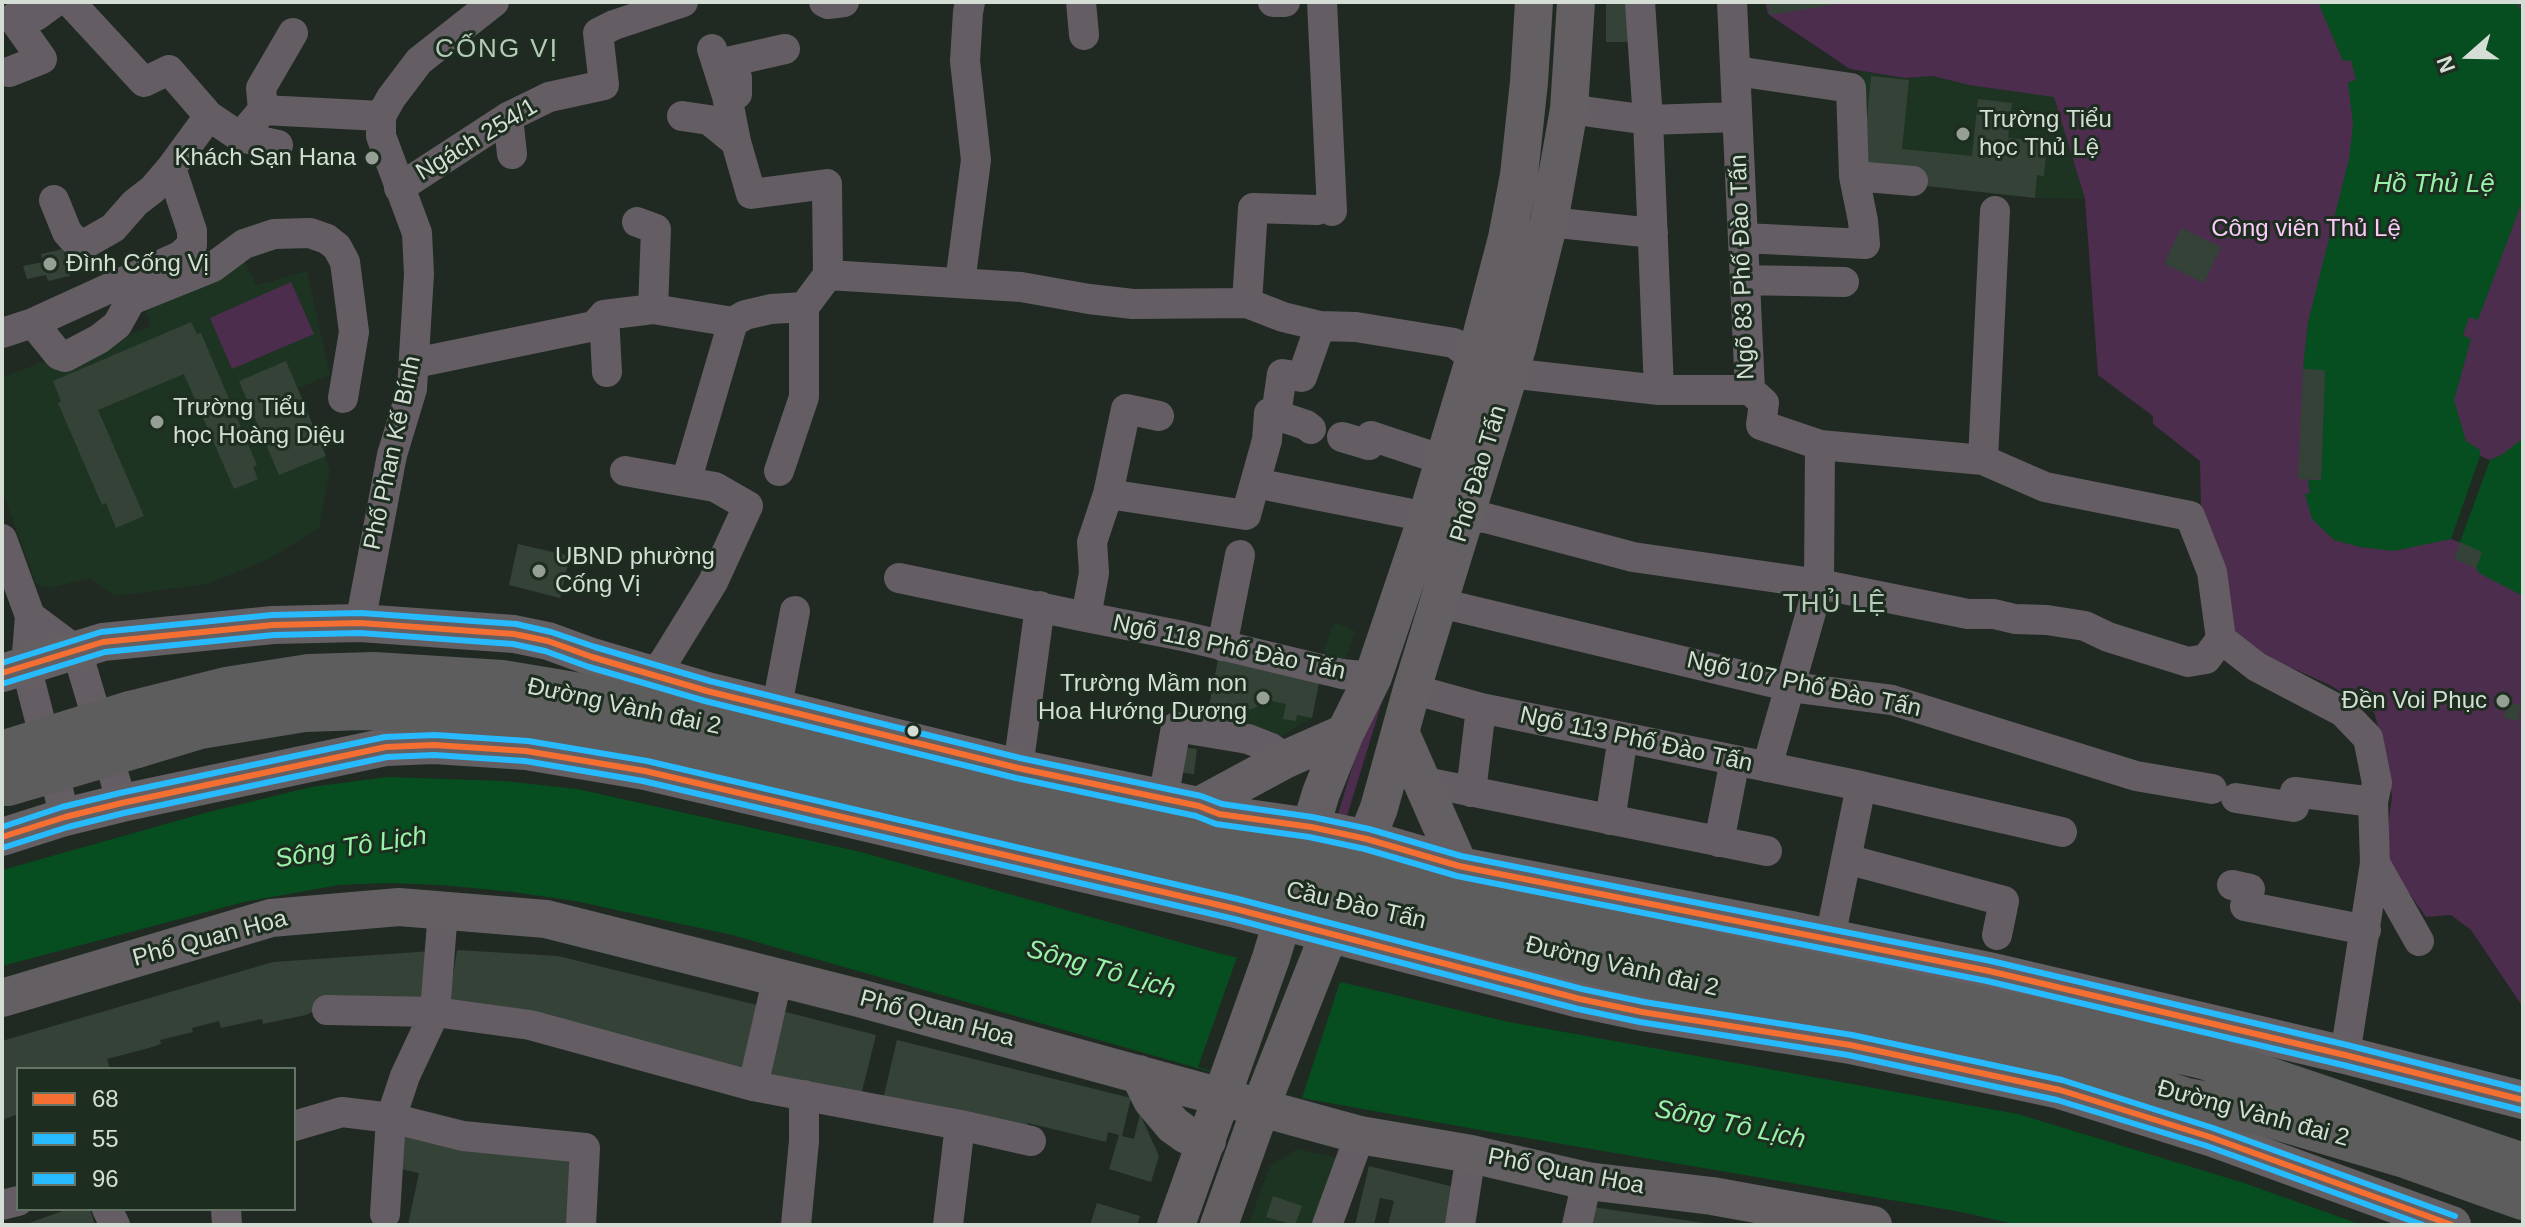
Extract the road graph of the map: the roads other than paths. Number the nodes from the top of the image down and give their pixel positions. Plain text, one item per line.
1 (55, 2) edge
2 (70, 2) edge
3 (494, 2) edge
4 (683, 2) edge
5 (824, 2) edge
6 (844, 2) edge
7 (970, 2) edge
8 (1081, 2) edge
9 (1322, 2) edge
10 (1534, 2) edge
11 (1576, 2) edge
12 (1640, 2) edge
13 (1732, 2) edge
14 (8, 20) edge
15 (293, 33) dead end
16 (1084, 35) dead end
17 (712, 49) dead end
18 (785, 49) dead end
19 (1736, 71) junction
20 (9, 72) dead end
21 (727, 96) junction
22 (1569, 109) junction
23 (263, 110) junction
24 (209, 116) junction
25 (381, 116) junction
26 (682, 116) dead end
27 (508, 117) junction
28 (1737, 117) junction
29 (1648, 120) junction
30 (240, 137) junction
31 (736, 142) junction
32 (278, 145) dead end
33 (512, 154) dead end
34 (171, 168) junction
35 (1854, 176) junction
36 (1913, 181) dead end
37 (399, 188) junction
38 (54, 200) dead end
39 (1995, 211) dead end
40 (637, 222) dead end
41 (1549, 222) junction
42 (1653, 233) junction
43 (1744, 238) junction
44 (828, 275) junction
45 (1745, 280) junction
46 (1844, 282) dead end
47 (960, 283) junction
48 (1247, 303) junction
49 (804, 307) junction
50 (653, 309) junction
51 (604, 315) junction
52 (733, 322) junction
53 (33, 323) junction
54 (1320, 326) junction
55 (2, 333) edge
56 (1474, 358) junction
57 (415, 363) junction
58 (607, 372) dead end
59 (1509, 373) junction
60 (1659, 390) junction
61 (1750, 390) junction
62 (343, 398) dead end
63 (1276, 415) junction
64 (1159, 416) dead end
65 (1311, 429) dead end
66 (1342, 437) dead end
67 (1820, 445) junction
68 (1443, 460) junction
69 (1983, 460) junction
70 (625, 471) dead end
71 (779, 471) dead end
72 (686, 482) junction
73 (1255, 483) junction
74 (1108, 494) junction
75 (1427, 517) junction
76 (1466, 517) junction
77 (2, 539) edge
78 (1240, 555) dead end
79 (899, 578) dead end
80 (1819, 584) junction
81 (1440, 603) junction
82 (1040, 606) junction
83 (795, 611) dead end
84 (30, 616) junction
85 (1086, 617) junction
86 (360, 623) junction
87 (2221, 639) junction
88 (1222, 646) junction
89 (77, 651) junction
90 (14, 670) edge
91 (653, 675) junction
92 (1373, 677) junction
93 (1791, 687) junction
94 (1412, 689) junction
95 (777, 706) junction
96 (1481, 708) junction
97 (1400, 732) junction
98 (1345, 733) junction
99 (1623, 737) junction
100 (1286, 759) junction
101 (1735, 760) junction
102 (1767, 767) junction
103 (1018, 768) junction
104 (4, 774) edge
105 (1420, 781) junction
106 (1861, 786) junction
107 (1471, 792) junction
108 (1159, 798) junction
109 (2373, 802) junction
110 (122, 803) junction
111 (1209, 810) junction
112 (65, 817) junction
113 (1610, 820) junction
114 (1311, 827) junction
115 (2062, 832) dead end
116 (1110, 834) joint
117 (2, 837) edge
118 (1367, 839) junction
119 (1719, 842) junction
120 (1767, 851) dead end
121 (1846, 859) junction
122 (2375, 863) junction
123 (2232, 885) dead end
124 (1464, 898) junction
125 (1201, 901) junction
126 (443, 911) junction
127 (1283, 921) junction
128 (2366, 930) junction
129 (1329, 934) junction
130 (1997, 935) dead end
131 (1830, 938) junction
132 (2419, 941) dead end
133 (778, 976) junction
134 (2, 998) edge
135 (327, 1010) dead end
136 (435, 1012) junction
137 (2345, 1055) junction
138 (2203, 1057) junction
139 (1139, 1074) junction
140 (753, 1086) junction
141 (1225, 1087) junction
142 (804, 1095) junction
143 (1264, 1099) junction
144 (2186, 1100) junction
145 (2523, 1100) edge
146 (391, 1118) junction
147 (296, 1125) edge
148 (960, 1125) junction
149 (1360, 1135) junction
150 (2523, 1137) edge
151 (1031, 1141) dead end
152 (1207, 1141) junction
153 (1471, 1154) junction
154 (2523, 1165) edge
155 (1587, 1181) junction
156 (2523, 1198) edge
157 (385, 1214) dead end
158 (1852, 1223) edge
159 (581, 1225) edge
160 (796, 1225) edge
161 (948, 1225) edge
162 (1176, 1225) edge
163 (1219, 1225) edge
164 (1327, 1225) edge
165 (1460, 1225) edge
166 (1577, 1225) edge
167 (2452, 1225) edge
168 (2522, 1225) edge

1 - 14 street
2 - 24 street
3 - 25 street
4 - 27 street, Ngách 254/1
5 - 6 street
7 - 47 street
8 - 16 street
9 - 48 street
10 - 56 main road, Phố Đào Tấn
11 - 22 main road, Phố Đào Tấn
12 - 29 street
13 - 19 street, Ngõ 83 Phố Đào Tấn
14 - 20 street
15 - 23 street
17 - 21 street
18 - 21 street
19 - 28 street, Ngõ 83 Phố Đào Tấn
19 - 35 street
21 - 31 street
22 - 29 street
22 - 41 main road, Phố Đào Tấn
23 - 25 street
23 - 30 street
24 - 30 street
24 - 34 street
25 - 37 street, Phố Phan Kế Bính
26 - 31 street
27 - 33 street
27 - 37 street, Ngách 254/1
28 - 29 street
28 - 43 street, Ngõ 83 Phố Đào Tấn
29 - 42 street
30 - 32 street
31 - 44 street
34 - 38 street
34 - 53 street
35 - 36 street
35 - 43 street
37 - 57 street, Phố Phan Kế Bính
39 - 69 street
40 - 50 street
41 - 42 street
41 - 59 main road, Phố Đào Tấn
42 - 60 street
43 - 45 street, Ngõ 83 Phố Đào Tấn
44 - 47 street
44 - 49 street
45 - 46 street
45 - 61 street, Ngõ 83 Phố Đào Tấn
47 - 48 street
48 - 54 street
49 - 52 street
49 - 71 street
50 - 51 street
50 - 52 street
51 - 57 street
51 - 58 street
52 - 72 street
53 - 55 street
53 - 62 street
54 - 56 street
54 - 63 street
56 - 59 main road
56 - 68 main road, Phố Đào Tấn
57 - 86 street, Phố Phan Kế Bính
59 - 60 street, Ngõ 83 Phố Đào Tấn
59 - 76 main road, Phố Đào Tấn
60 - 61 street, Ngõ 83 Phố Đào Tấn
61 - 67 street
63 - 65 street
63 - 73 street
64 - 74 street
66 - 68 street
67 - 69 street
67 - 80 street
68 - 75 main road, Phố Đào Tấn
69 - 87 street
70 - 72 street
72 - 91 street
73 - 74 street
73 - 75 street
74 - 85 street
75 - 92 main road, Phố Đào Tấn
76 - 80 street
76 - 81 main road, Phố Đào Tấn
77 - 84 street
78 - 88 street
79 - 82 street, Ngõ 118 Phố Đào Tấn
80 - 87 street
80 - 93 street
81 - 93 street, Ngõ 107 Phố Đào Tấn
81 - 94 main road, Phố Đào Tấn
82 - 85 street, Ngõ 118 Phố Đào Tấn
82 - 103 street
83 - 95 street
84 - 89 street
84 - 90 street
85 - 88 street, Ngõ 118 Phố Đào Tấn
86 - 89 main road
86 - 91 main road
87 - 109 street
88 - 92 street, Ngõ 118 Phố Đào Tấn
89 - 90 main road
89 - 110 street
90 - 112 street
91 - 95 main road
92 - 98 main road, Phố Đào Tấn
93 - 102 street
93 - 109 street, Ngõ 107 Phố Đào Tấn
94 - 96 street, Ngõ 113 Phố Đào Tấn
94 - 97 main road, Phố Đào Tấn
95 - 103 main road
96 - 99 street, Ngõ 113 Phố Đào Tấn
96 - 107 street
97 - 105 main road
97 - 118 main road, Phố Đào Tấn
98 - 100 main road
98 - 114 main road, Phố Đào Tấn
99 - 101 street, Ngõ 113 Phố Đào Tấn
99 - 113 street
100 - 108 street
100 - 111 main road
101 - 102 street, Ngõ 113 Phố Đào Tấn
101 - 119 street
102 - 106 street, Ngõ 113 Phố Đào Tấn
103 - 108 main road
104 - 116 highway, Đường Vành đai 2, bridge
105 - 107 street
105 - 124 main road
106 - 115 street, Ngõ 113 Phố Đào Tấn
106 - 121 street
107 - 113 street
108 - 111 main road
109 - 122 street
110 - 112 main road
110 - 125 main road
111 - 114 main road
111 - 125 main road
112 - 117 main road
113 - 119 street
114 - 118 main road
114 - 127 main road, Phố Đào Tấn
116 - 124 highway, Cầu Đào Tấn, bridge
118 - 124 main road
118 - 129 main road, Phố Đào Tấn
119 - 120 street
121 - 130 street
121 - 131 street
122 - 128 street
122 - 132 street
123 - 128 street
124 - 131 main road
124 - 138 highway, Đường Vành đai 2
124 - 144 highway, Đường Vành đai 2
125 - 127 main road
126 - 133 main road, Phố Quan Hoa
126 - 134 main road, Phố Quan Hoa
126 - 136 street
127 - 129 main road
127 - 141 main road, Phố Đào Tấn
128 - 137 street
129 - 143 main road, Phố Đào Tấn
129 - 167 main road
131 - 137 main road
133 - 139 main road, Phố Quan Hoa
133 - 140 street
135 - 136 street
136 - 140 street
136 - 146 street
137 - 145 main road
138 - 150 highway
138 - 154 highway, Đường Vành đai 2
139 - 141 main road, Phố Quan Hoa
139 - 152 main road
140 - 142 street
141 - 143 main road, Phố Quan Hoa
141 - 152 main road, Phố Đào Tấn
142 - 148 street
142 - 160 street
143 - 149 main road, Phố Quan Hoa
143 - 163 main road, Phố Đào Tấn
144 - 156 highway, Đường Vành đai 2
144 - 168 highway
146 - 147 street
146 - 157 street
146 - 159 street
148 - 151 street
148 - 161 street
149 - 153 main road, Phố Quan Hoa
149 - 164 street
152 - 162 main road, Phố Đào Tấn
153 - 155 main road, Phố Quan Hoa
153 - 165 street
155 - 158 main road, Phố Quan Hoa
155 - 166 street

